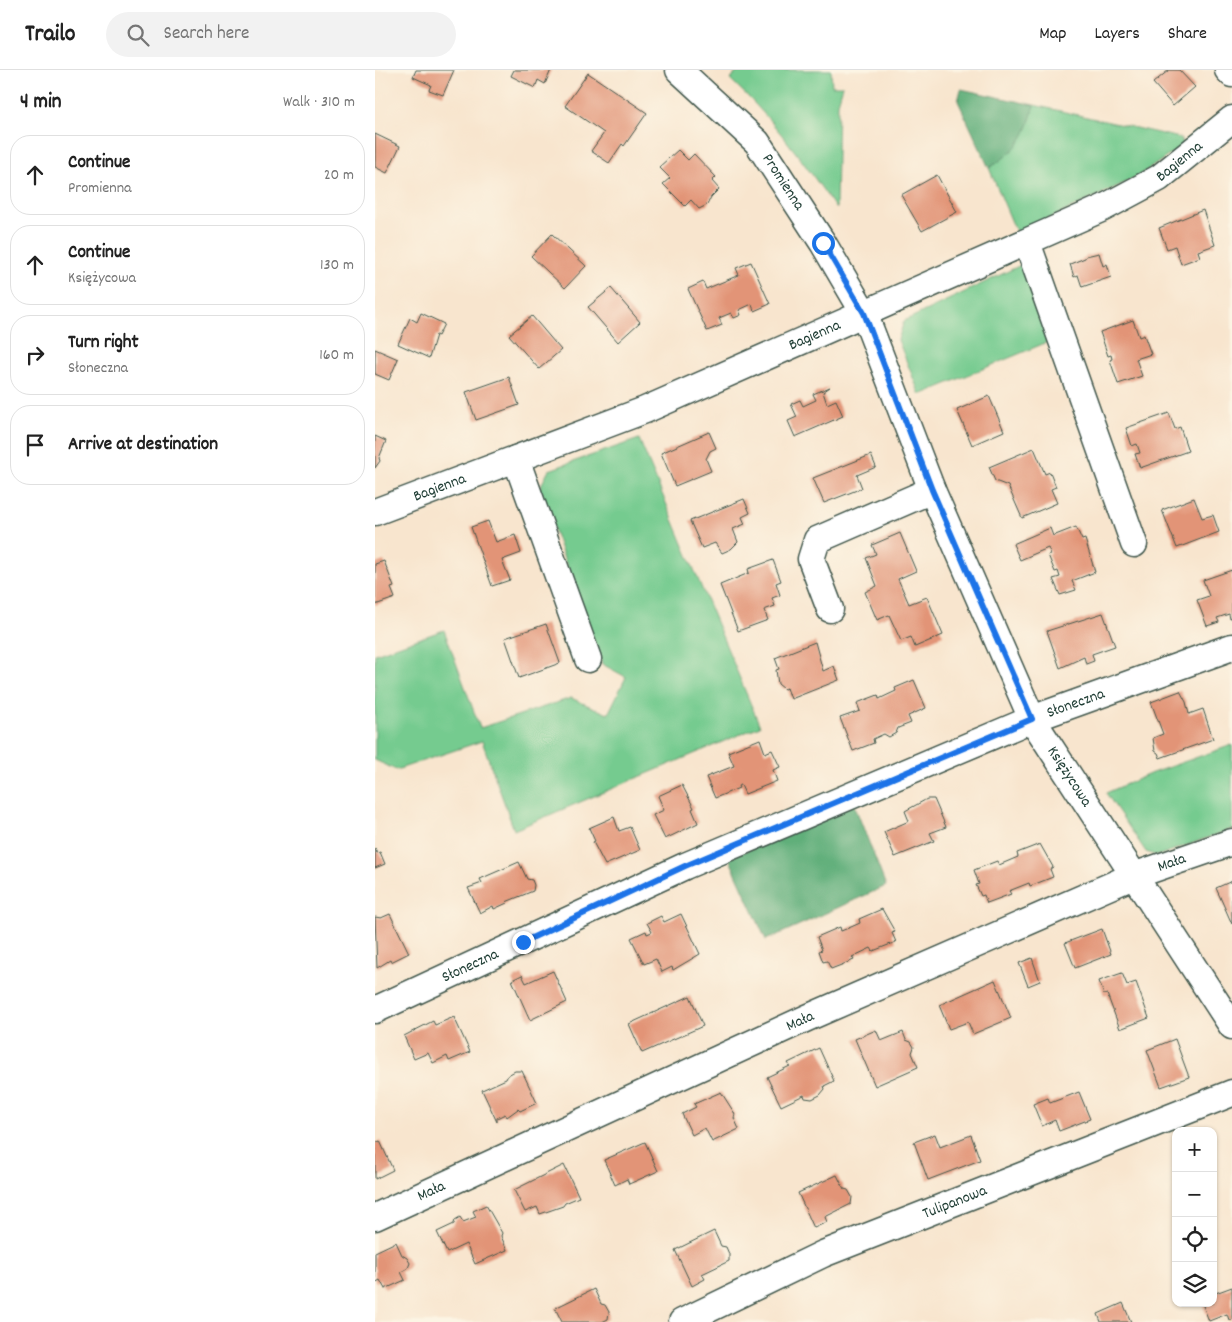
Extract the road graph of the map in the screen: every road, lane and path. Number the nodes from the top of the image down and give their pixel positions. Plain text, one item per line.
1 (679, 70) edge
2 (1228, 70) edge
3 (1232, 74) edge
4 (1232, 119) edge
5 (1027, 242) junction
6 (864, 313) junction
7 (516, 459) junction
8 (932, 490) junction
9 (375, 512) edge
10 (1134, 544) dead end
11 (830, 609) dead end
12 (1232, 647) edge
13 (588, 659) dead end
14 (1032, 719) junction
15 (1232, 842) edge
16 (1133, 876) junction
17 (375, 1010) edge
18 (1232, 1026) edge
19 (1232, 1093) edge
20 (375, 1217) edge
21 (682, 1322) edge

1 - 6 street, Promienna
2 - 3 street
4 - 5 street, Bagienna
5 - 6 street, Bagienna
5 - 10 street
6 - 7 street, Bagienna
6 - 8 street, Księżycowa
7 - 9 street, Bagienna
7 - 13 street
8 - 11 street
8 - 14 street, Księżycowa
12 - 14 street, Słoneczna
14 - 16 street, Księżycowa
14 - 17 street, Słoneczna
15 - 16 street, Mała
16 - 18 street, Księżycowa
16 - 20 street, Mała
19 - 21 street, Tulipanowa

